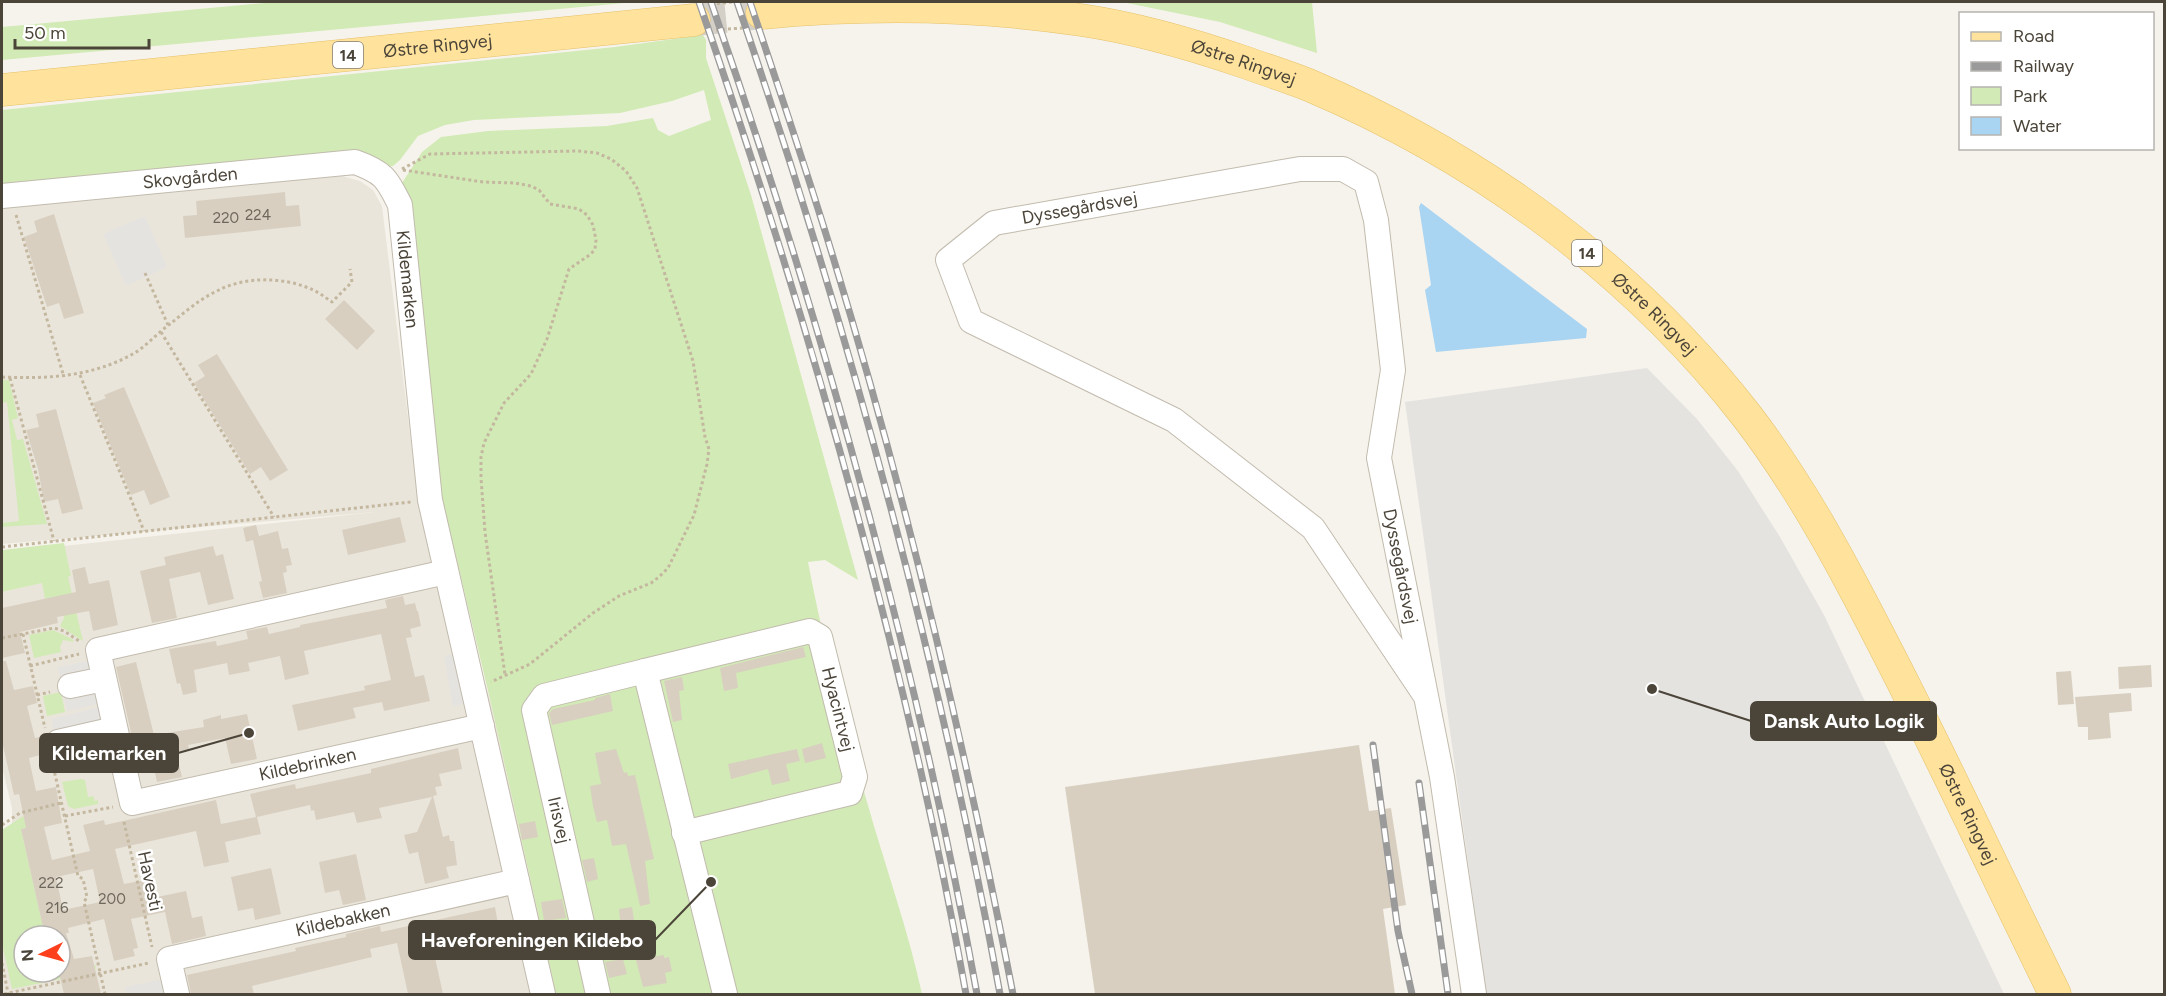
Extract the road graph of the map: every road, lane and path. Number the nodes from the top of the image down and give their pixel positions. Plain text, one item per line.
1 (757, 20) joint
2 (705, 25) joint
3 (2, 90) edge
4 (389, 174) junction
5 (6, 195) edge
6 (350, 269) dead end
7 (145, 273) dead end
8 (168, 325) junction
9 (160, 332) junction
10 (80, 374) junction
11 (2, 377) edge
12 (64, 377) junction
13 (10, 378) junction
14 (430, 500) junction
15 (274, 517) junction
16 (144, 531) junction
17 (54, 541) junction
18 (2, 547) edge
19 (446, 572) junction
20 (23, 634) junction
21 (2, 638) edge
22 (98, 650) junction
23 (30, 666) junction
24 (645, 671) junction
25 (505, 675) junction
26 (104, 679) junction
27 (592, 685) joint
28 (70, 686) dead end
29 (474, 692) junction
30 (1425, 695) junction
31 (482, 726) junction
32 (115, 729) junction
33 (52, 744) junction
34 (62, 803) junction
35 (127, 804) junction
36 (65, 816) junction
37 (2, 825) edge
38 (684, 833) junction
39 (517, 881) junction
40 (162, 960) junction
41 (2, 963) edge
42 (100, 974) junction
43 (7, 994) edge
44 (105, 994) edge
45 (177, 994) edge
46 (543, 994) edge
47 (598, 994) edge
48 (724, 994) edge
49 (1473, 994) edge
50 (2055, 994) edge

1 - 2 path
1 - 50 main road, Østre Ringvej / 14
2 - 3 main road, Østre Ringvej / 14
4 - 5 street, Skovgården
4 - 14 street, Kildemarken
4 - 25 path
4 - 25 path
5 - 12 path
6 - 8 path
7 - 8 path
8 - 9 path
9 - 10 path
9 - 15 path
10 - 12 path
10 - 16 path
11 - 13 path
12 - 13 path
13 - 17 path
14 - 15 path
14 - 19 street, Kildemarken
15 - 16 path
16 - 17 path
17 - 18 path
19 - 22 street
19 - 29 street, Kildemarken
20 - 21 path
20 - 22 path
20 - 23 path
22 - 23 path
22 - 26 street
23 - 33 path
24 - 27 street, Hyacintvej
24 - 38 street
24 - 38 street, Hyacintvej
25 - 29 path
26 - 28 street
26 - 32 street
27 - 47 street, Irisvej
29 - 31 street, Kildemarken
30 - 30 street, Dyssegårdsvej
30 - 49 street, Dyssegårdsvej
31 - 35 street, Kildebrinken
31 - 39 street, Kildemarken
32 - 33 street
32 - 35 street
33 - 34 path
34 - 36 path
34 - 37 path
35 - 36 path
35 - 40 path, Havesti
36 - 42 path
38 - 48 street
39 - 40 street, Kildebakken
39 - 46 street, Kildemarken
40 - 42 path
40 - 45 street
41 - 43 path
42 - 43 path
42 - 44 path

